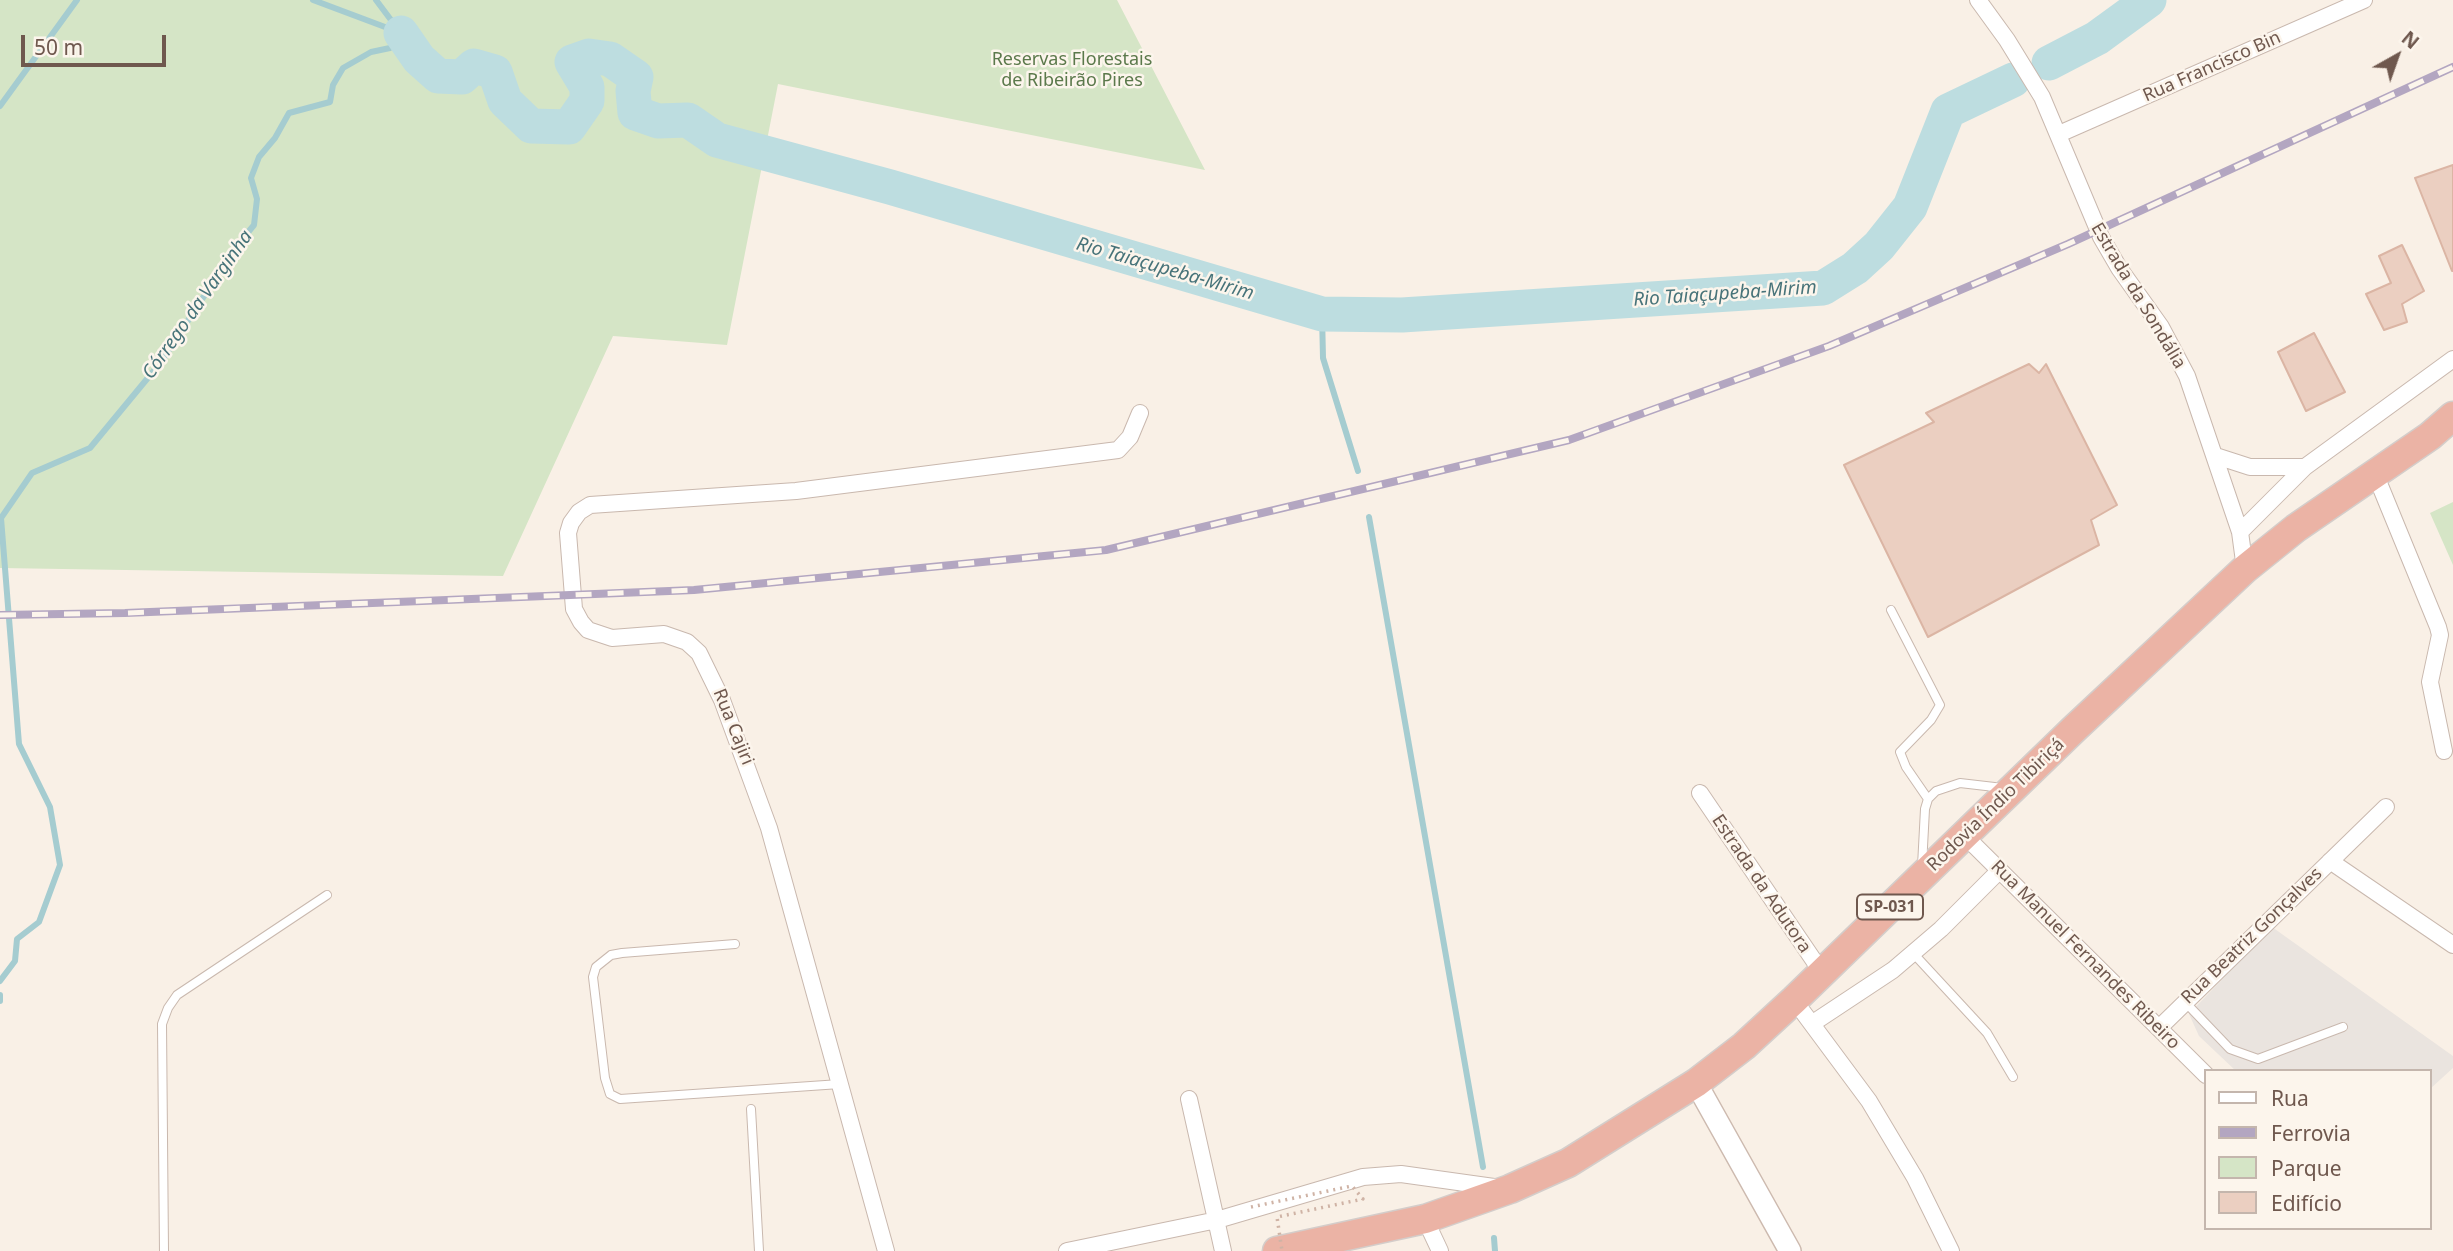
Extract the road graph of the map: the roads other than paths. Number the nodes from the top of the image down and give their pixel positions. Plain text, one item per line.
1 (1978, 0) edge
2 (2364, 0) edge
3 (2059, 134) junction
4 (2453, 359) edge
5 (1140, 413) dead end
6 (2453, 416) edge
7 (2442, 431) edge
8 (2216, 456) junction
9 (2305, 467) junction
10 (2374, 471) junction
11 (2239, 532) junction
12 (2245, 569) junction
13 (1891, 610) dead end
14 (2444, 751) dead end
15 (2013, 789) junction
16 (1700, 793) dead end
17 (1928, 799) junction
18 (2386, 807) dead end
19 (1964, 835) junction
20 (2330, 861) junction
21 (2000, 870) junction
22 (1921, 877) junction
23 (327, 895) dead end
24 (735, 944) dead end
25 (2453, 946) edge
26 (1913, 953) junction
27 (1822, 974) junction
28 (1794, 1000) junction
29 (2185, 1002) junction
30 (1813, 1023) junction
31 (2343, 1027) dead end
32 (2158, 1028) junction
33 (2204, 1073) edge
34 (2013, 1077) dead end
35 (1696, 1083) junction
36 (841, 1084) junction
37 (1189, 1099) dead end
38 (751, 1109) dead end
39 (1510, 1189) junction
40 (1425, 1219) junction
41 (1217, 1220) junction
42 (164, 1251) edge
43 (759, 1251) edge
44 (886, 1251) edge
45 (1067, 1251) edge
46 (1223, 1251) edge
47 (1279, 1251) edge
48 (1440, 1251) edge
49 (1790, 1251) edge
50 (1951, 1251) edge

1 - 3 street, Estrada da Sondália
2 - 3 street, Rua Francisco Bin
3 - 8 street, Estrada da Sondália
4 - 9 street
5 - 36 street, Rua Cajiri
6 - 7 highway, Rodovia Índio Tibiriçá / SP-031
7 - 10 highway, Rodovia Índio Tibiriçá / SP-031
8 - 9 street
8 - 11 street, Estrada da Sondália
9 - 11 street
10 - 12 highway, Rodovia Índio Tibiriçá / SP-031
10 - 14 street
11 - 12 street, Estrada da Sondália
12 - 15 highway, Rodovia Índio Tibiriçá / SP-031
13 - 17 lane
15 - 17 lane
15 - 19 highway, Rodovia Índio Tibiriçá / SP-031
16 - 27 street, Estrada da Adutora
17 - 22 lane
18 - 20 street
19 - 21 street, Rua Manuel Fernandes Ribeiro
19 - 22 highway, Rodovia Índio Tibiriçá / SP-031
20 - 25 street, Rua Beatriz Gonçalves
20 - 29 street, Rua Beatriz Gonçalves
21 - 26 street
21 - 32 street, Rua Manuel Fernandes Ribeiro
22 - 27 highway, Rodovia Índio Tibiriçá / SP-031
23 - 42 lane
24 - 36 lane
26 - 30 street
26 - 34 lane
27 - 28 highway, Rodovia Índio Tibiriçá / SP-031
28 - 30 street
28 - 35 highway, Rodovia Índio Tibiriçá / SP-031
29 - 31 lane
29 - 32 street, Rua Beatriz Gonçalves
30 - 50 street
32 - 33 street, Rua Manuel Fernandes Ribeiro
35 - 39 highway, Rodovia Índio Tibiriçá / SP-031
35 - 49 street
36 - 44 street, Rua Cajiri
37 - 41 street
38 - 43 lane
39 - 40 highway, Rodovia Índio Tibiriçá / SP-031
39 - 41 street
40 - 47 highway, Rodovia Índio Tibiriçá / SP-031
40 - 48 street
41 - 45 street
41 - 46 street

